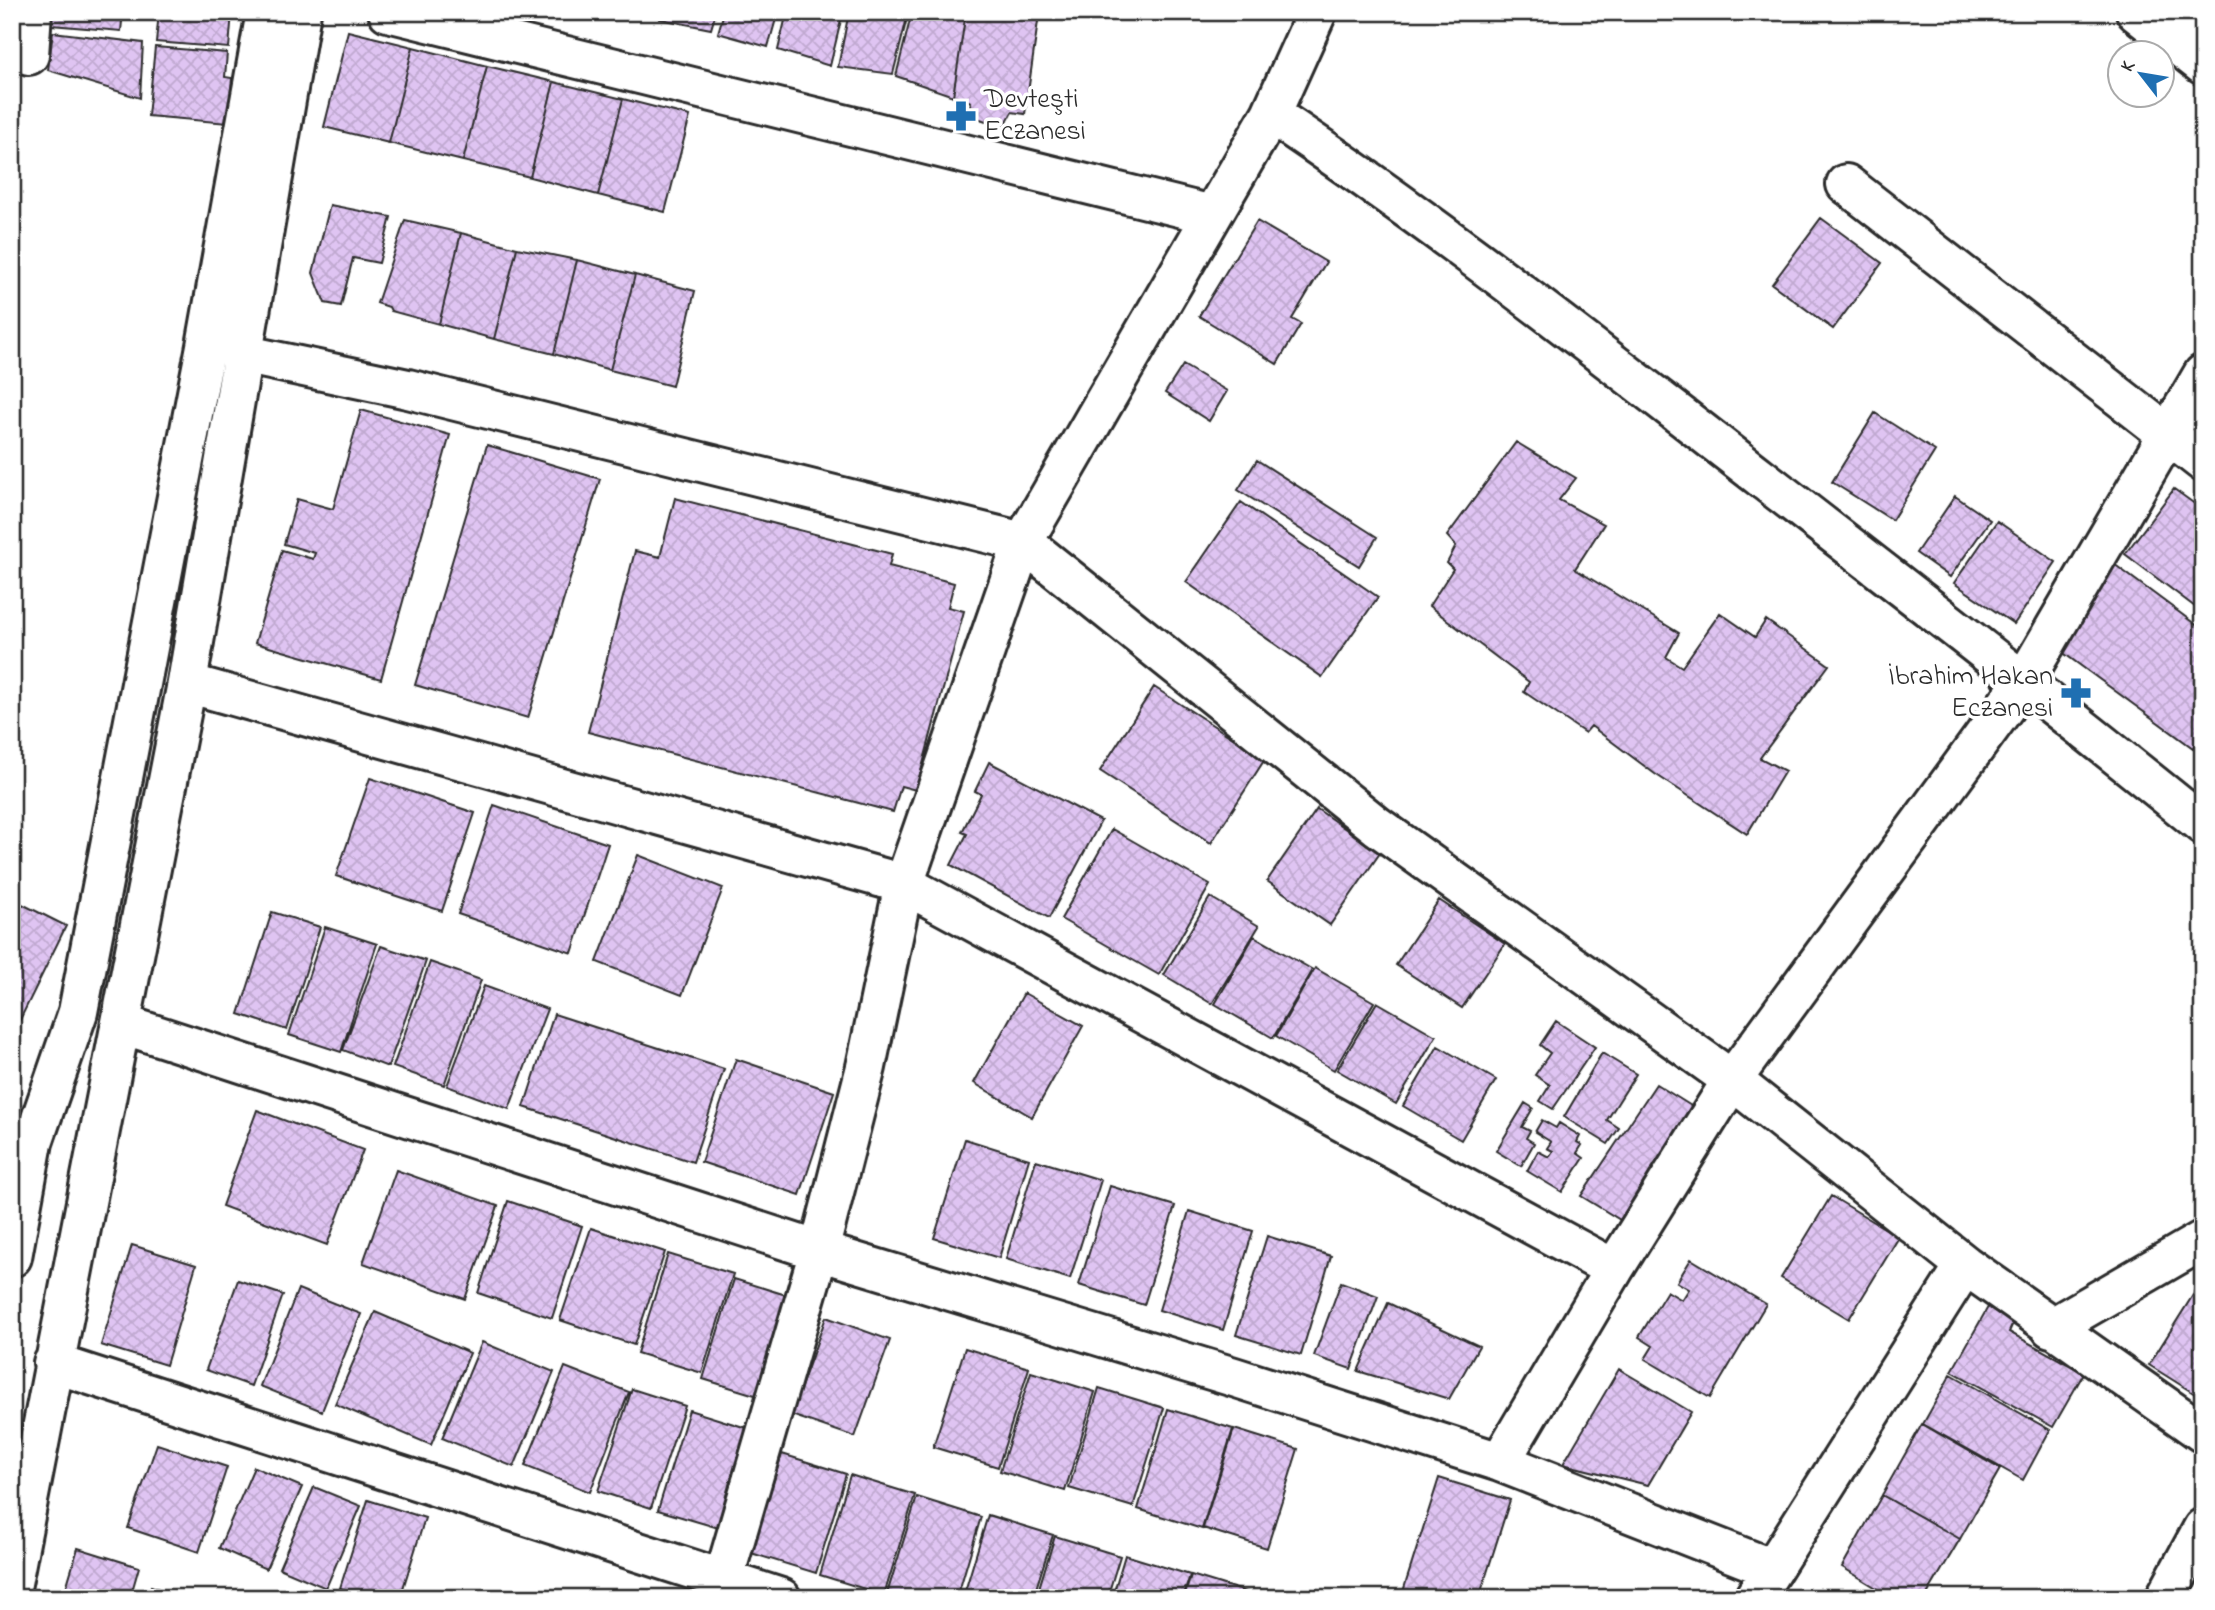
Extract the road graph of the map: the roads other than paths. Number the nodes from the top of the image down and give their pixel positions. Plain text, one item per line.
1 (32, 12) edge
2 (266, 12) edge
3 (301, 12) edge
4 (388, 12) edge
5 (1317, 12) edge
6 (2136, 12) edge
7 (2190, 40) edge
8 (29, 55) dead end
9 (1271, 114) junction
10 (1846, 184) dead end
11 (1212, 215) junction
12 (242, 354) junction
13 (2203, 374) edge
14 (2168, 436) junction
15 (2203, 462) edge
16 (1023, 542) junction
17 (2024, 681) junction
18 (187, 683) junction
19 (2203, 825) edge
20 (904, 884) junction
21 (122, 1024) junction
22 (1732, 1080) junction
23 (2203, 1240) edge
24 (819, 1251) junction
25 (12, 1257) edge
26 (1965, 1265) junction
27 (1614, 1269) junction
28 (2050, 1328) junction
29 (53, 1363) junction
30 (2203, 1433) edge
31 (1500, 1462) junction
32 (2203, 1528) edge
33 (12, 1583) edge
34 (1762, 1583) edge
35 (721, 1590) edge
36 (781, 1598) edge
37 (2165, 1598) edge

1 - 8 street
2 - 25 street
3 - 12 street
4 - 11 street
5 - 9 street
6 - 7 street
9 - 11 street
9 - 17 street
10 - 14 street
11 - 16 street
12 - 16 street
12 - 18 street
13 - 14 street
14 - 15 street
14 - 17 street
16 - 20 street
16 - 22 street
17 - 19 street
17 - 22 street
18 - 20 street
18 - 21 street
20 - 24 street
20 - 27 street
21 - 24 street
21 - 29 street
22 - 26 street
22 - 27 street
23 - 28 street
24 - 31 street
24 - 35 street
26 - 28 street
26 - 34 street
27 - 31 street
28 - 30 street
29 - 33 street
29 - 35 street
31 - 34 street
32 - 37 street
35 - 36 street

